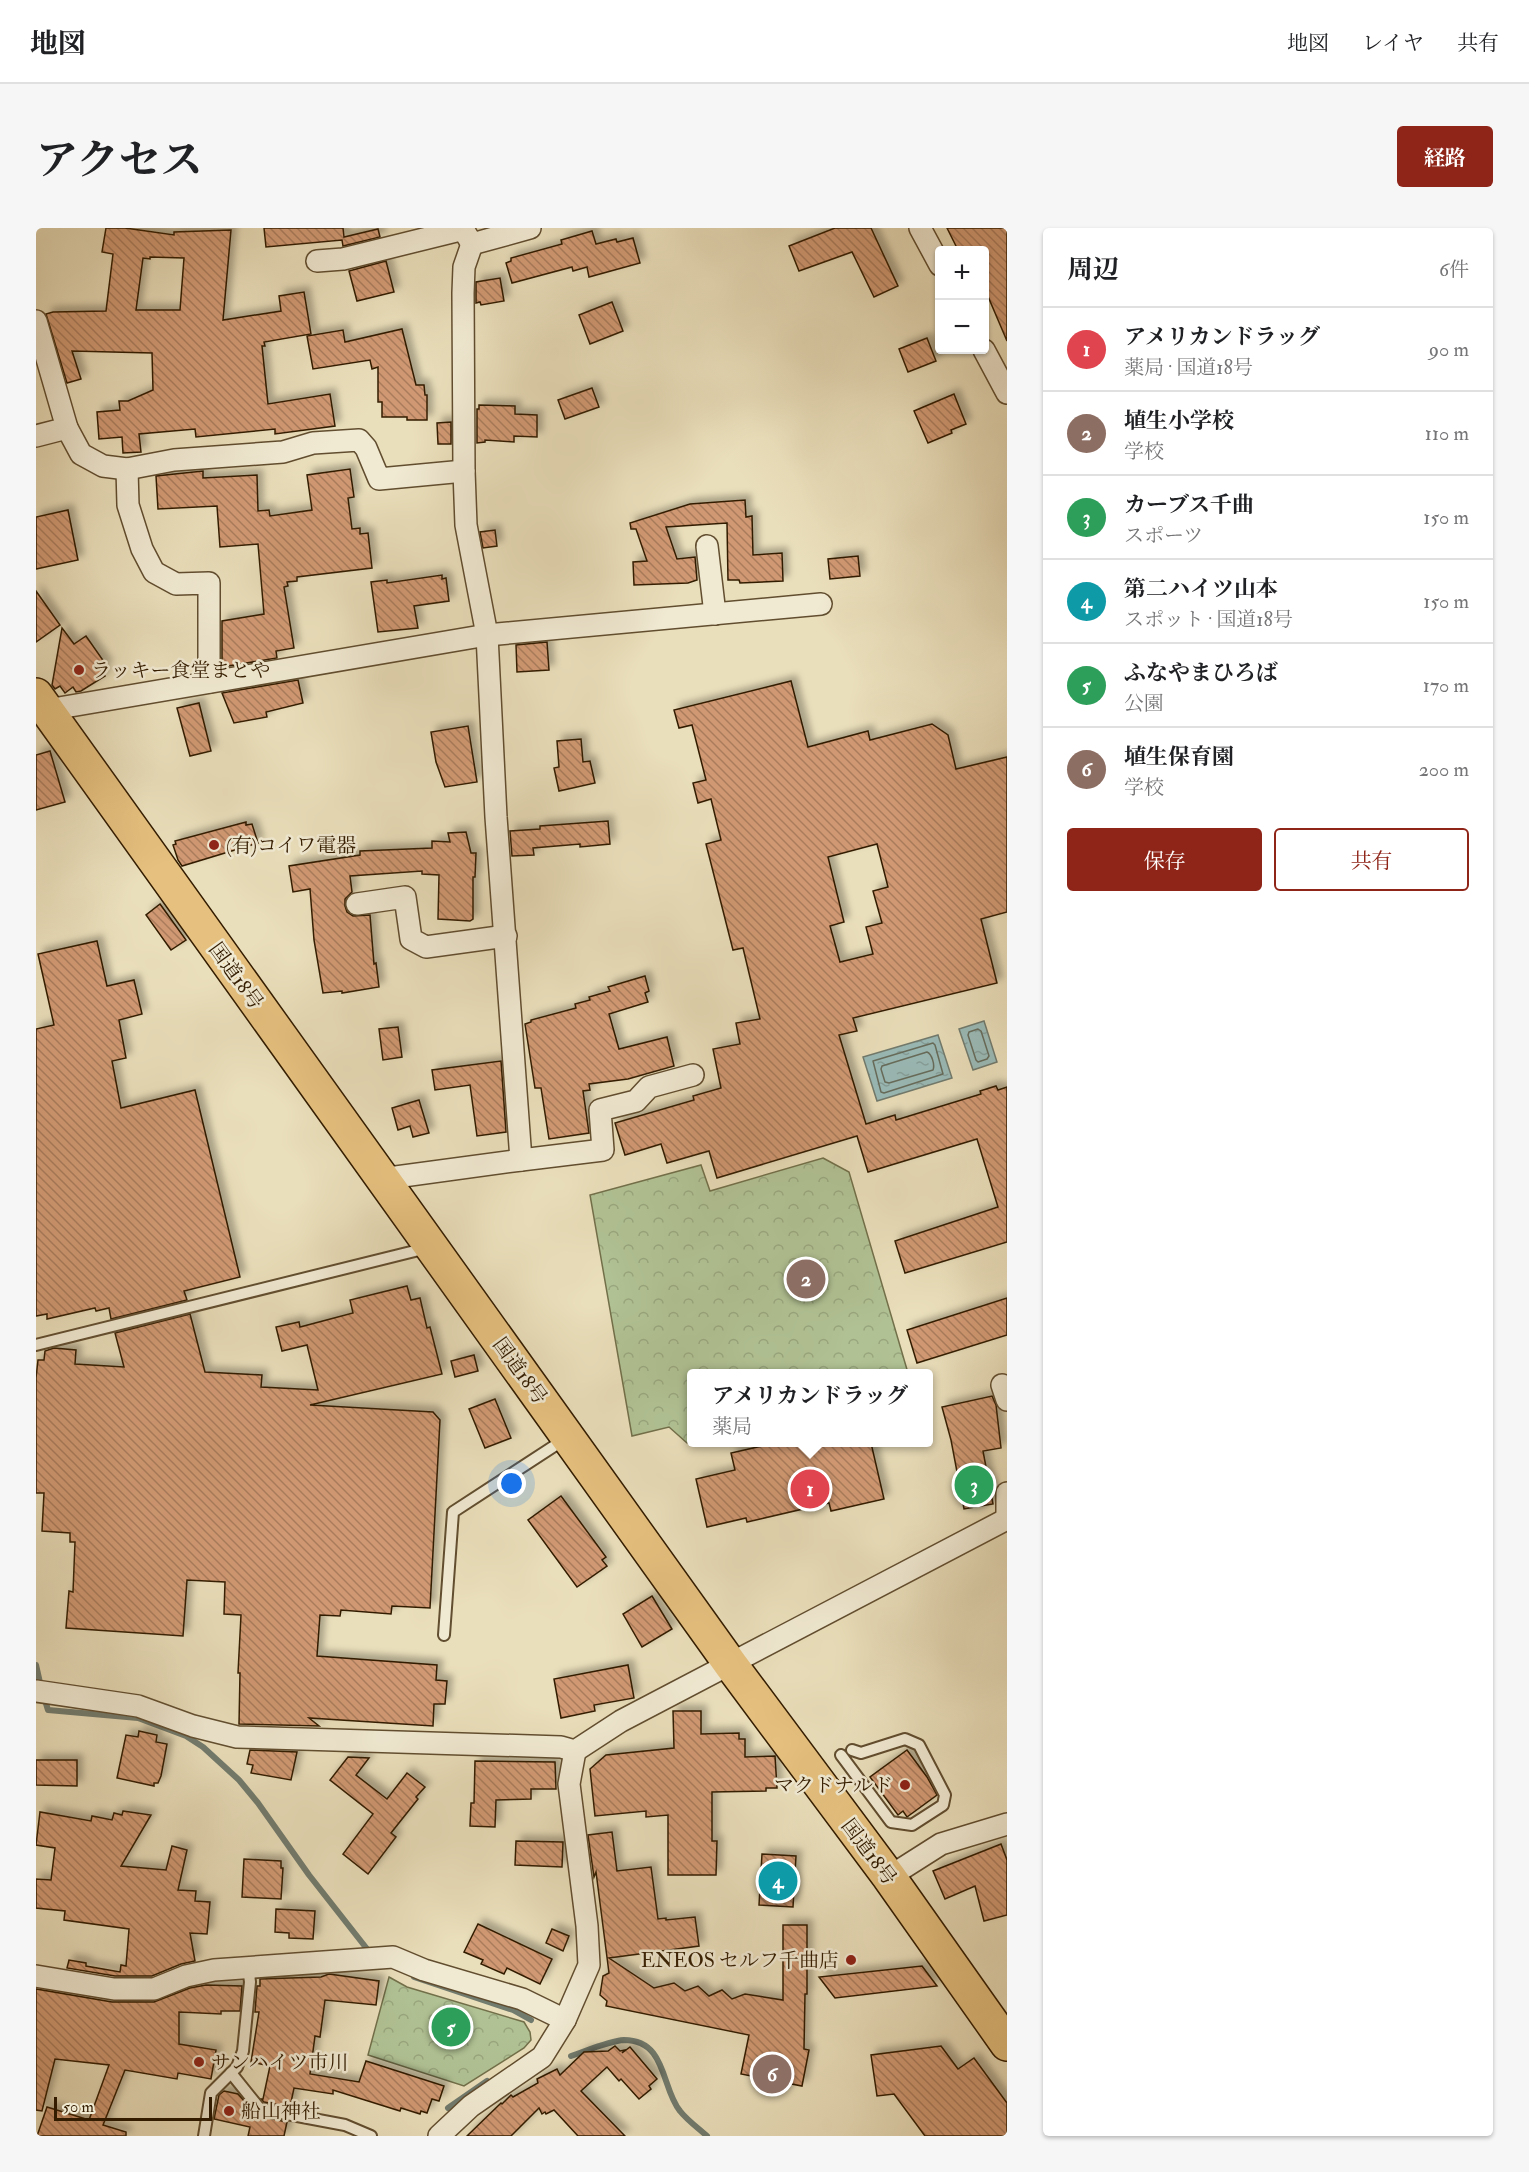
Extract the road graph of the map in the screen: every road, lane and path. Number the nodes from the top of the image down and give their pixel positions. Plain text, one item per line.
1 (530, 228) edge
2 (920, 228) edge
3 (466, 234) edge
4 (935, 257) edge
5 (317, 261) dead end
6 (36, 321) edge
7 (986, 354) edge
8 (1007, 393) edge
9 (67, 428) junction
10 (36, 436) edge
11 (127, 469) junction
12 (464, 471) junction
13 (707, 546) dead end
14 (821, 604) dead end
15 (715, 614) junction
16 (487, 635) junction
17 (209, 682) junction
18 (41, 703) edge
19 (357, 904) dead end
20 (506, 936) junction
21 (693, 1076) dead end
22 (521, 1160) junction
23 (381, 1179) junction
24 (430, 1247) junction
25 (36, 1345) edge
26 (567, 1437) junction
27 (1007, 1493) edge
28 (1007, 1519) edge
29 (444, 1635) dead end
30 (731, 1665) junction
31 (43, 1692) edge
32 (852, 1750) dead end
33 (575, 1751) junction
34 (841, 1755) dead end
35 (1007, 1824) edge
36 (889, 1877) junction
37 (248, 1967) junction
38 (36, 1976) edge
39 (565, 2020) junction
40 (1007, 2044) edge
41 (231, 2073) junction
42 (204, 2136) edge
43 (371, 2136) edge
44 (439, 2136) edge

1 - 3 street
2 - 4 street
3 - 5 street
3 - 12 street
6 - 9 street
7 - 8 street
9 - 10 street
9 - 11 street
11 - 12 street
11 - 17 street
12 - 16 street
13 - 15 street
14 - 15 street
15 - 16 street
16 - 17 street
16 - 20 street
17 - 18 street
18 - 23 highway, 国道18号
19 - 20 street
20 - 22 street
21 - 22 street
22 - 23 street
23 - 24 highway, 国道18号
24 - 25 lane
24 - 26 highway, 国道18号
26 - 29 lane
26 - 30 highway, 国道18号
27 - 28 street
28 - 30 street
30 - 33 street
30 - 36 highway, 国道18号
31 - 33 street
32 - 34 lane
33 - 39 street
35 - 36 street
36 - 40 highway, 国道18号
37 - 38 street
37 - 39 street
37 - 41 lane
39 - 44 street
41 - 42 lane
41 - 43 lane

